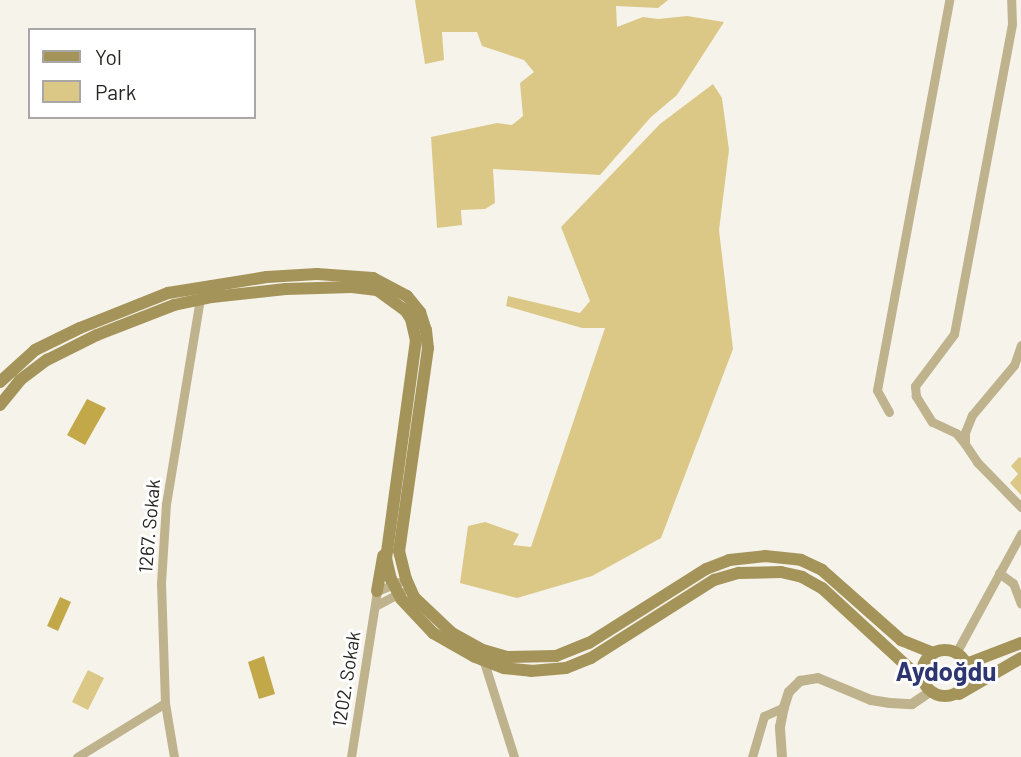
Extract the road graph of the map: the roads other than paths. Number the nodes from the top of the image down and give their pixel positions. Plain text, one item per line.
1 (949, 0) edge
2 (1012, 0) edge
3 (200, 299) junction
4 (1021, 345) edge
5 (0, 382) edge
6 (0, 405) edge
7 (889, 412) dead end
8 (965, 444) junction
9 (1021, 507) edge
10 (388, 531) junction
11 (1021, 534) edge
12 (999, 573) junction
13 (401, 586) junction
14 (377, 591) junction
15 (1021, 604) edge
16 (375, 606) junction
17 (1021, 643) edge
18 (934, 653) junction
19 (956, 653) junction
20 (483, 655) junction
21 (1021, 658) edge
22 (966, 664) junction
23 (922, 680) junction
24 (930, 692) junction
25 (952, 696) junction
26 (165, 703) junction
27 (784, 707) junction
28 (77, 757) edge
29 (174, 757) edge
30 (351, 757) edge
31 (514, 757) edge
32 (752, 757) edge
33 (782, 757) edge

1 - 7 street
2 - 8 street
3 - 6 main road
3 - 10 main road
3 - 26 street, 1267. Sokak
4 - 8 street
5 - 13 main road
8 - 9 street
10 - 13 main road
10 - 14 main road
11 - 12 street
12 - 15 street
12 - 19 street
13 - 14 street
13 - 16 street, 1202. Sokak
13 - 20 main road
14 - 16 street, 1202. Sokak
16 - 30 street, 1202. Sokak
17 - 22 main road
18 - 19 main road
18 - 20 main road
18 - 23 main road
19 - 22 main road
20 - 23 main road
20 - 31 street
21 - 25 main road
22 - 25 main road
23 - 24 main road
24 - 25 main road
24 - 27 street
26 - 28 street
26 - 29 street, 1267. Sokak
27 - 32 street
27 - 33 street

